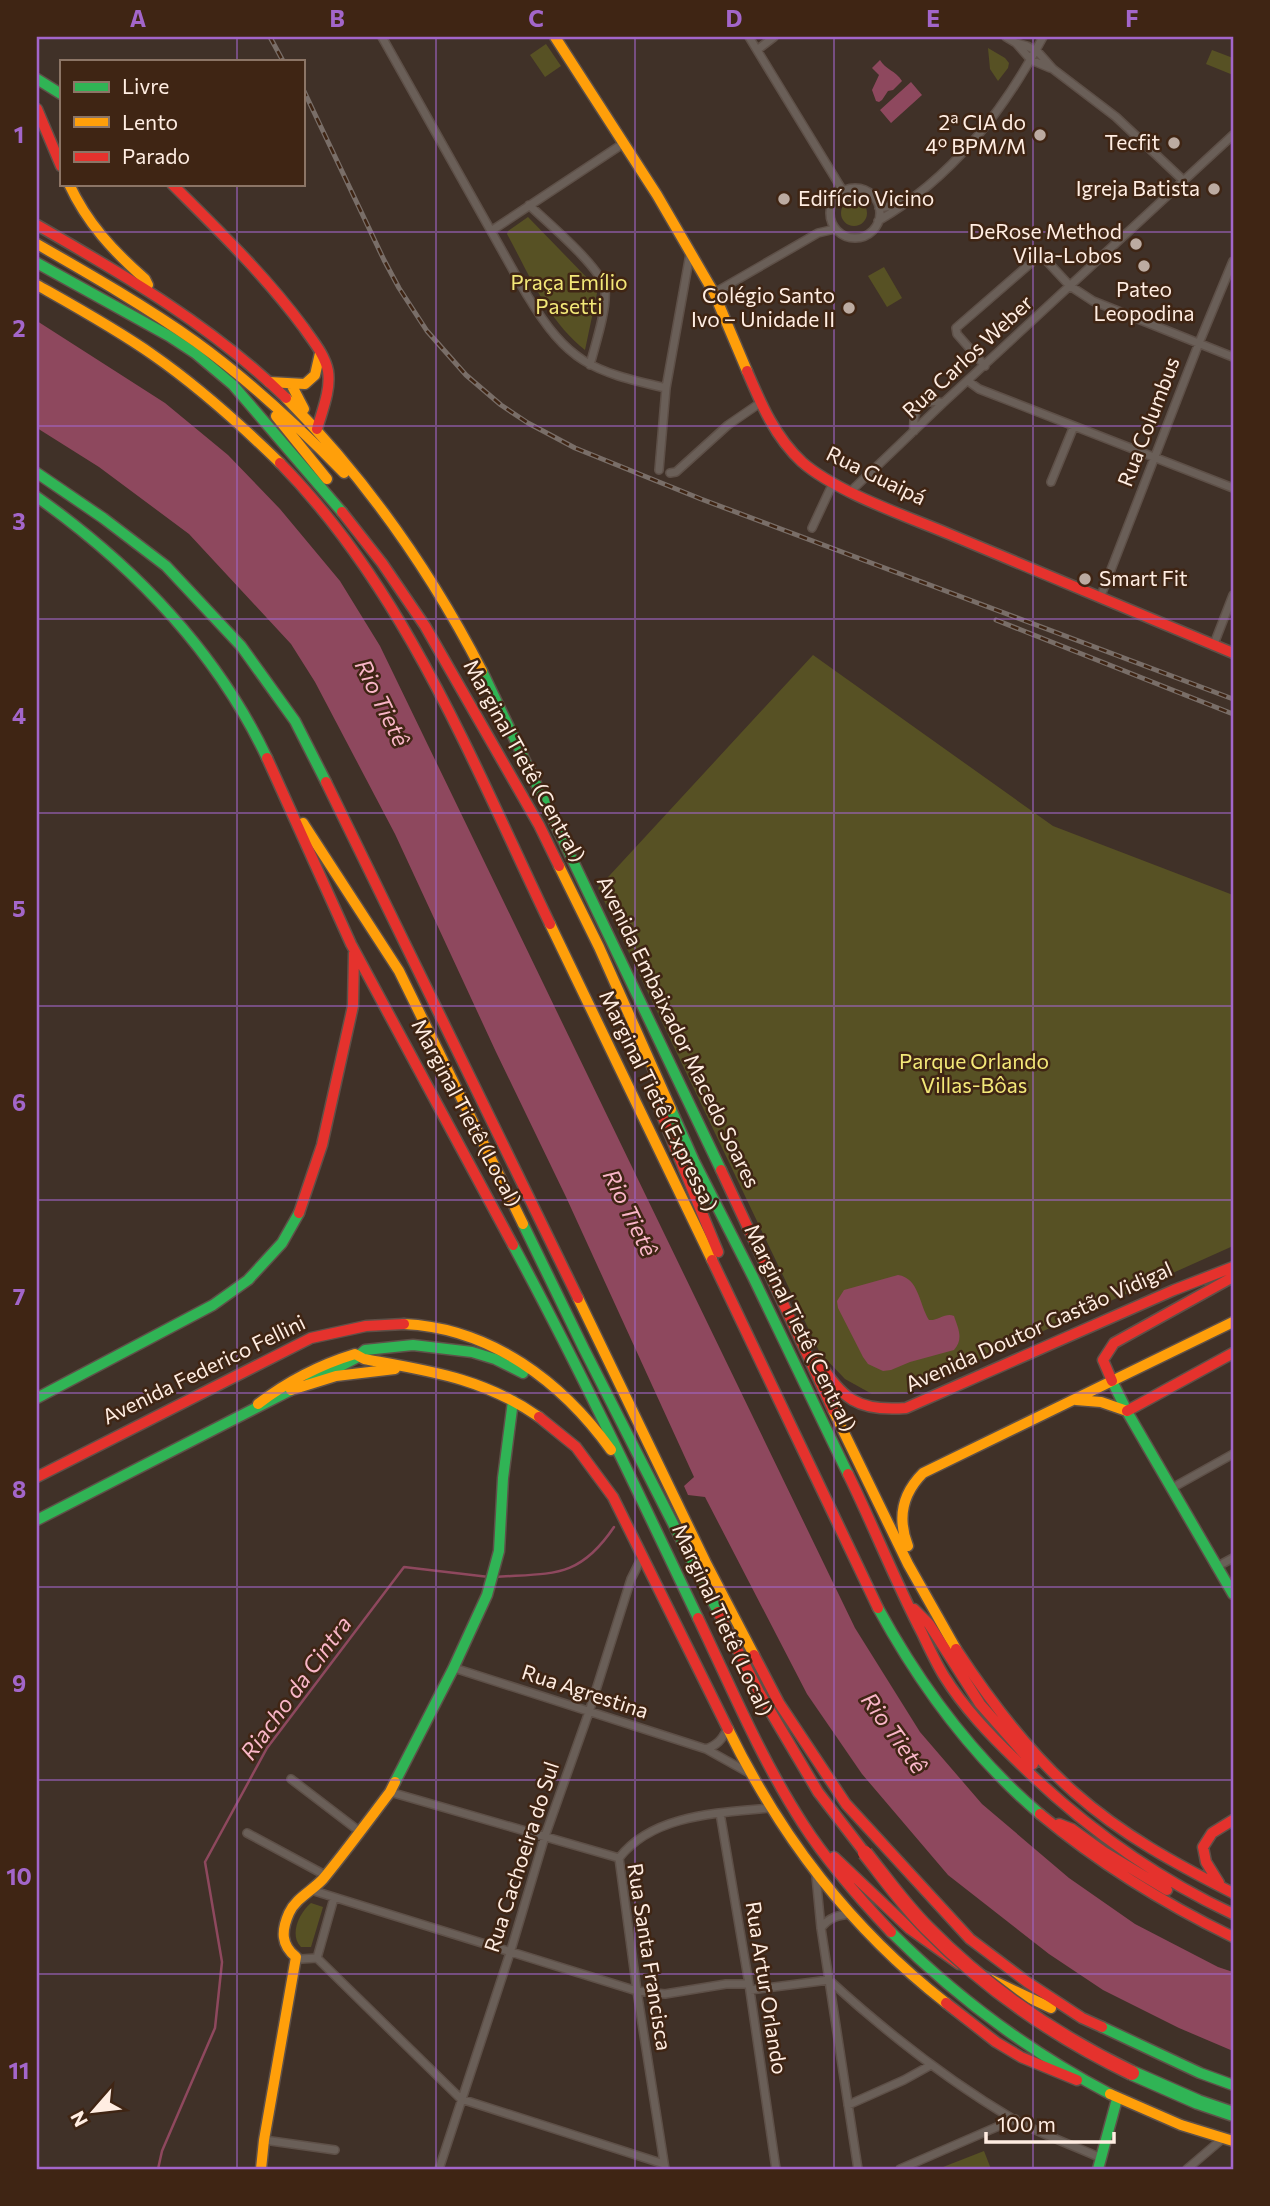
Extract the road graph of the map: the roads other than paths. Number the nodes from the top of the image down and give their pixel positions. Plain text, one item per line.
1 (382, 37) edge
2 (555, 37) edge
3 (749, 37) edge
4 (774, 37) edge
5 (1006, 37) edge
6 (1043, 37) edge
7 (1016, 43) junction
8 (757, 50) junction
9 (1036, 50) junction
10 (1031, 60) junction
11 (1053, 69) junction
12 (37, 79) edge
13 (60, 93) edge
14 (37, 109) edge
15 (1233, 135) edge
16 (625, 143) junction
17 (60, 164) edge
18 (1184, 181) junction
19 (70, 186) edge
20 (174, 186) edge
21 (843, 191) junction
22 (906, 203) junction
23 (529, 205) junction
24 (879, 208) junction
25 (830, 216) junction
26 (878, 221) junction
27 (37, 225) edge
28 (835, 229) junction
29 (491, 231) junction
30 (818, 233) junction
31 (37, 244) edge
32 (690, 253) junction
33 (1233, 261) edge
34 (37, 264) edge
35 (37, 285) edge
36 (1070, 286) junction
37 (152, 292) junction
38 (714, 293) junction
39 (1199, 343) junction
40 (320, 353) junction
41 (1233, 357) edge
42 (590, 365) junction
43 (985, 366) junction
44 (968, 380) junction
45 (291, 384) junction
46 (666, 388) junction
47 (267, 389) junction
48 (760, 403) junction
49 (943, 403) junction
50 (314, 426) junction
51 (1074, 426) junction
52 (914, 431) junction
53 (1154, 457) junction
54 (659, 470) dead end
55 (37, 473) edge
56 (670, 473) dead end
57 (1051, 482) dead end
58 (833, 483) junction
59 (1233, 488) edge
60 (851, 491) junction
61 (37, 497) edge
62 (319, 505) junction
63 (812, 528) dead end
64 (382, 563) junction
65 (423, 568) junction
66 (1233, 594) edge
67 (1100, 597) junction
68 (1214, 644) junction
69 (1233, 653) edge
70 (283, 793) junction
71 (354, 950) junction
72 (664, 1055) junction
73 (647, 1060) junction
74 (1233, 1267) edge
75 (753, 1277) junction
76 (1233, 1278) edge
77 (784, 1307) junction
78 (736, 1310) junction
79 (1233, 1322) edge
80 (584, 1349) junction
81 (1233, 1353) edge
82 (359, 1355) junction
83 (411, 1368) junction
84 (1112, 1381) junction
85 (310, 1382) junction
86 (37, 1398) edge
87 (1075, 1400) junction
88 (513, 1401) junction
89 (258, 1404) junction
90 (581, 1410) junction
91 (1127, 1411) junction
92 (1233, 1454) edge
93 (37, 1477) edge
94 (631, 1480) junction
95 (1172, 1488) junction
96 (37, 1520) edge
97 (653, 1523) junction
98 (642, 1557) junction
99 (1233, 1558) edge
100 (706, 1563) junction
101 (1218, 1566) junction
102 (915, 1577) junction
103 (1233, 1594) edge
104 (906, 1602) junction
105 (721, 1617) junction
106 (454, 1668) junction
107 (589, 1712) junction
108 (727, 1729) junction
109 (706, 1749) junction
110 (750, 1774) junction
111 (291, 1779) dead end
112 (1059, 1779) junction
113 (390, 1792) junction
114 (788, 1802) junction
115 (770, 1808) junction
116 (720, 1813) junction
117 (1233, 1820) edge
118 (1049, 1821) junction
119 (359, 1831) junction
120 (247, 1833) dead end
121 (545, 1836) junction
122 (619, 1858) junction
123 (815, 1873) junction
124 (325, 1875) junction
125 (311, 1890) junction
126 (1227, 1890) edge
127 (1189, 1893) junction
128 (334, 1898) junction
129 (851, 1914) junction
130 (1233, 1914) edge
131 (821, 1928) junction
132 (1233, 1937) edge
133 (510, 1953) junction
134 (296, 1957) junction
135 (317, 1958) junction
136 (830, 1980) junction
137 (750, 1987) junction
138 (637, 1991) junction
139 (1142, 2047) junction
140 (930, 2064) junction
141 (1092, 2084) junction
142 (1233, 2085) edge
143 (461, 2099) junction
144 (1117, 2099) junction
145 (848, 2105) junction
146 (1233, 2115) edge
147 (1015, 2119) junction
148 (264, 2140) junction
149 (1228, 2140) edge
150 (335, 2150) dead end
151 (1100, 2164) edge
152 (665, 2167) edge
153 (261, 2169) edge
154 (439, 2169) edge
155 (776, 2169) edge
156 (858, 2169) edge
157 (900, 2169) edge
158 (1187, 2169) edge

1 - 29 street
2 - 16 main road, Rua Guaipá
3 - 8 street
4 - 8 street
5 - 7 street
6 - 9 street
7 - 9 street
7 - 10 street
8 - 21 street
9 - 10 street
9 - 11 street
10 - 11 street
10 - 22 street
11 - 18 street
12 - 13 main road
14 - 17 main road
15 - 18 street, Rua Carlos Weber
16 - 23 street
16 - 32 main road, Rua Guaipá
18 - 36 street, Rua Carlos Weber
19 - 37 main road
20 - 40 main road
21 - 24 street
21 - 25 street
22 - 24 street
22 - 26 street
23 - 29 street
23 - 42 street
24 - 26 street
25 - 28 street
25 - 30 street
26 - 28 street
27 - 37 main road, Avenida Embaixador Macedo Soares
28 - 30 street
29 - 42 street
30 - 38 street
31 - 47 main road
32 - 38 main road, Rua Guaipá
32 - 46 street
33 - 39 street, Rua Columbus
34 - 62 main road
34 - 64 main road, Marginal Tietê (Central)
35 - 62 main road, Marginal Tietê (Expressa)
36 - 39 street
36 - 43 street, Rua Carlos Weber
36 - 43 street
37 - 47 main road, Avenida Embaixador Macedo Soares
38 - 48 main road, Rua Guaipá
39 - 41 street
39 - 53 street, Rua Columbus
40 - 45 main road
40 - 50 main road
42 - 46 street
43 - 44 street, Rua Carlos Weber
44 - 49 street, Rua Carlos Weber
44 - 51 street
45 - 47 main road
45 - 50 main road
46 - 54 street
47 - 50 main road, Avenida Embaixador Macedo Soares
47 - 64 main road
47 - 65 main road
48 - 56 street
48 - 58 main road, Rua Guaipá
49 - 52 street, Rua Carlos Weber
49 - 52 street
50 - 65 main road, Avenida Embaixador Macedo Soares
51 - 53 street
51 - 57 street
52 - 60 street, Rua Carlos Weber
53 - 59 street
53 - 67 street, Rua Columbus
55 - 100 main road
58 - 60 main road, Rua Guaipá
58 - 63 street
60 - 67 main road, Rua Guaipá
61 - 70 main road, Marginal Tietê (Local)
62 - 78 main road, Marginal Tietê (Expressa)
64 - 73 main road, Marginal Tietê (Central)
65 - 72 main road, Avenida Embaixador Macedo Soares
66 - 68 street
67 - 68 main road, Rua Guaipá
68 - 69 main road, Rua Guaipá
70 - 71 main road, Marginal Tietê (Local)
70 - 80 main road
71 - 86 main road
71 - 94 main road, Marginal Tietê (Local)
72 - 75 main road
72 - 77 main road, Avenida Embaixador Macedo Soares
73 - 75 main road, Marginal Tietê (Central)
73 - 78 main road
74 - 77 main road, Avenida Doutor Gastão Vidigal
75 - 104 main road, Marginal Tietê (Central)
76 - 84 main road
77 - 102 main road, Avenida Embaixador Macedo Soares
78 - 118 main road, Marginal Tietê (Expressa)
79 - 84 main road
80 - 97 main road
80 - 105 main road
81 - 91 main road
82 - 83 main road
82 - 85 main road
82 - 89 main road
82 - 90 main road
83 - 85 main road
83 - 88 main road
84 - 87 main road
84 - 91 main road
85 - 89 main road
87 - 91 main road
87 - 102 main road
88 - 98 main road
88 - 106 main road
89 - 96 main road
90 - 93 main road, Avenida Federico Fellini
90 - 94 main road, Avenida Federico Fellini
91 - 95 main road
92 - 95 street
94 - 97 main road, Marginal Tietê (Local)
95 - 101 main road
97 - 114 main road, Marginal Tietê (Local)
98 - 107 street, Rua Cachoeira do Sul
98 - 108 main road
99 - 101 street
100 - 105 main road
100 - 139 main road
101 - 103 main road
102 - 112 main road, Avenida Embaixador Macedo Soares
104 - 112 main road
104 - 127 main road, Marginal Tietê (Central)
105 - 146 main road, bridge
106 - 107 street, Rua Agrestina
106 - 113 main road
107 - 109 street, Rua Agrestina
107 - 121 street, Rua Cachoeira do Sul
108 - 109 street
108 - 110 main road
109 - 110 street, Rua Agrestina
110 - 115 main road
111 - 119 street
112 - 126 main road, Avenida Embaixador Macedo Soares
113 - 119 main road
113 - 121 street, Rua Santa Francisca
114 - 139 main road
114 - 141 main road
115 - 116 street
115 - 123 main road
116 - 122 street
116 - 137 street, Rua Artur Orlando
117 - 126 main road
118 - 127 main road
118 - 132 main road, Marginal Tietê (Expressa)
119 - 124 main road
120 - 124 street
121 - 122 street, Rua Santa Francisca
121 - 133 street, Rua Cachoeira do Sul
122 - 138 street, Rua Santa Francisca
123 - 129 main road
123 - 131 street
124 - 125 main road
125 - 128 street
125 - 134 main road
127 - 130 main road
128 - 133 street
128 - 135 street
129 - 131 street
129 - 141 main road
131 - 136 street
133 - 138 street
133 - 143 street, Rua Cachoeira do Sul
134 - 135 street
134 - 148 main road
135 - 143 street
136 - 137 street
136 - 140 street
136 - 145 street
137 - 138 street
137 - 155 street, Rua Artur Orlando
138 - 152 street, Rua Santa Francisca
139 - 142 main road
140 - 145 street
140 - 147 street
141 - 144 main road
143 - 152 street
143 - 154 street, Rua Cachoeira do Sul
144 - 149 main road
144 - 151 main road
145 - 156 street
147 - 151 street
147 - 157 street
148 - 150 street
148 - 153 main road
149 - 158 street

